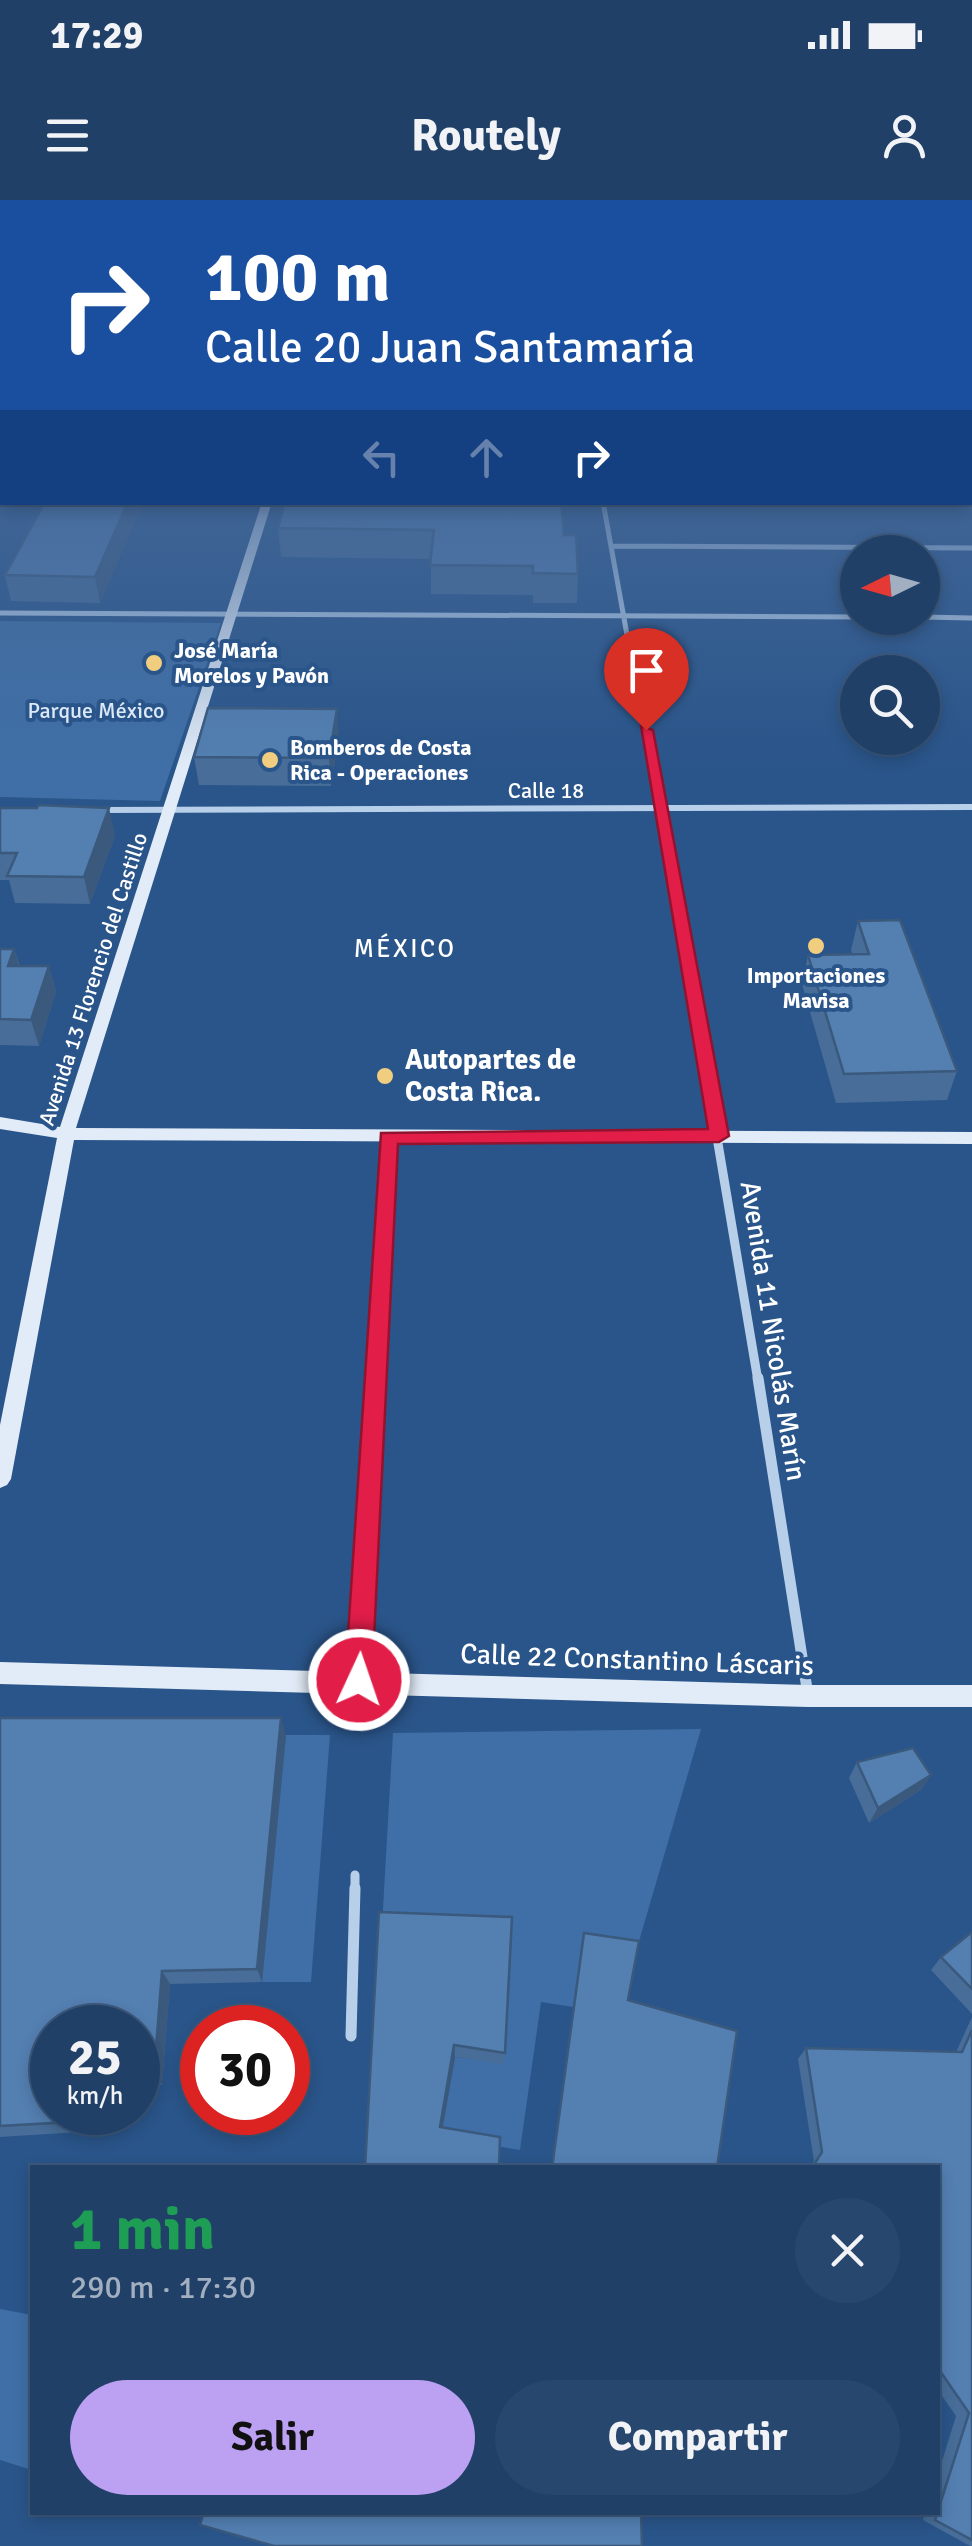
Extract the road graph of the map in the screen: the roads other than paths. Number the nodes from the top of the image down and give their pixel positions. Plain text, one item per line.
1 (252, 548) edge
2 (613, 548) edge
3 (0, 612) edge
4 (232, 614) junction
5 (626, 614) junction
6 (840, 617) edge
7 (940, 618) edge
8 (972, 618) edge
9 (660, 806) junction
10 (972, 807) edge
11 (92, 810) edge
12 (170, 810) junction
13 (0, 1122) edge
14 (66, 1134) junction
15 (719, 1136) junction
16 (388, 1137) junction
17 (972, 1138) edge
18 (0, 1479) edge
19 (0, 1674) edge
20 (359, 1680) junction
21 (808, 1696) junction
22 (972, 1696) edge
23 (356, 1875) dead end
24 (350, 2036) dead end

1 - 4 street, Avenida 13 Florencio del Castillo
2 - 5 street, Avenida 11 Nicolás Marín
3 - 4 street
4 - 5 street
4 - 12 street, Avenida 13 Florencio del Castillo
5 - 6 street
5 - 9 street, Avenida 11 Nicolás Marín
7 - 8 street
9 - 10 street, Calle 18
9 - 12 street, Calle 18
9 - 15 street, Avenida 11 Nicolás Marín
11 - 12 street, Calle 18
12 - 14 street, Avenida 13 Florencio del Castillo
13 - 14 street
14 - 16 street
14 - 18 street, Avenida 13 Florencio del Castillo
15 - 16 street
15 - 17 street
15 - 21 street, Avenida 11 Nicolás Marín
16 - 20 street
19 - 20 street, Calle 22 Constantino Láscaris
20 - 21 street, Calle 22 Constantino Láscaris
21 - 22 street, Calle 22 Constantino Láscaris
23 - 24 lane

